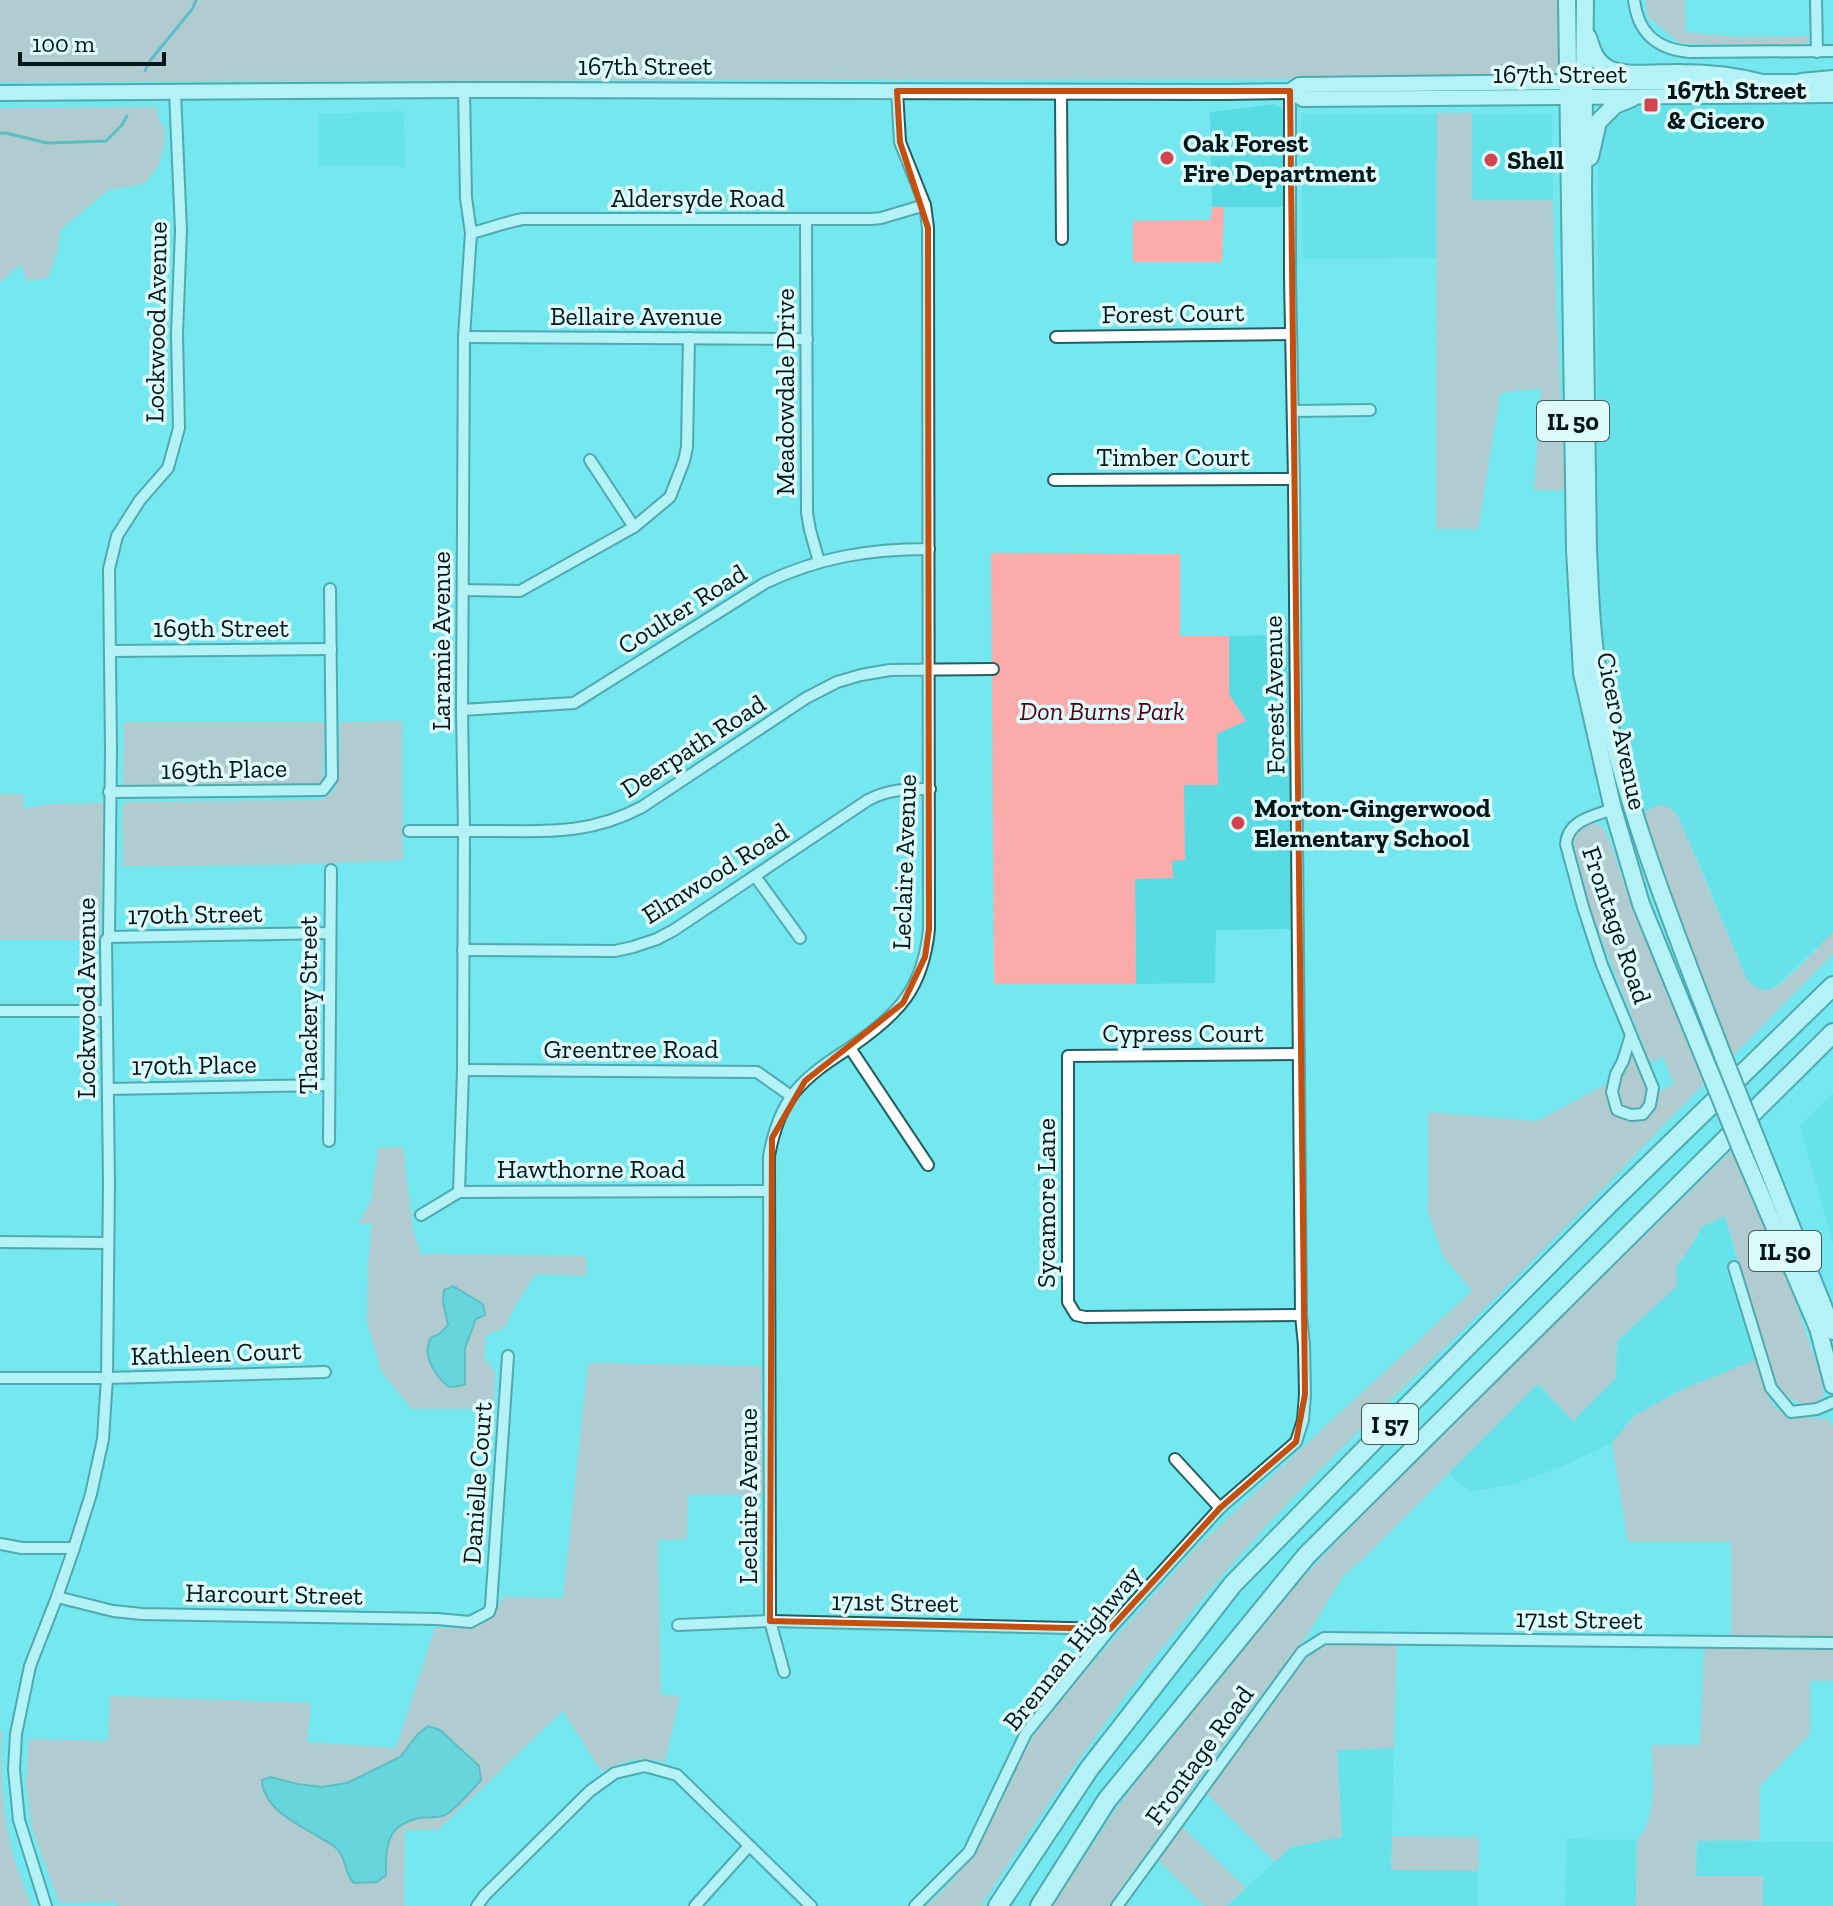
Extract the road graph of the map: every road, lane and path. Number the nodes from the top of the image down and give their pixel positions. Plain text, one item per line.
1 (1567, 0) edge
2 (1585, 0) edge
3 (1634, 0) edge
4 (1816, 0) edge
5 (1585, 30) junction
6 (1833, 51) edge
7 (1817, 52) junction
8 (1833, 81) edge
9 (1762, 83) junction
10 (1801, 83) joint
11 (464, 90) junction
12 (1576, 90) junction
13 (897, 91) junction
14 (1290, 91) junction
15 (175, 92) junction
16 (1061, 92) junction
17 (0, 93) edge
18 (1833, 95) edge
19 (1632, 98) junction
20 (1583, 189) junction
21 (925, 205) junction
22 (806, 220) junction
23 (471, 233) junction
24 (1062, 239) dead end
25 (1291, 334) junction
26 (464, 337) junction
27 (1056, 337) dead end
28 (689, 338) junction
29 (807, 339) junction
30 (1370, 410) dead end
31 (1293, 411) junction
32 (590, 460) dead end
33 (1294, 479) junction
34 (1054, 480) dead end
35 (634, 527) junction
36 (929, 549) junction
37 (819, 562) junction
38 (330, 589) dead end
39 (463, 590) junction
40 (331, 649) junction
41 (110, 651) junction
42 (929, 669) junction
43 (993, 669) dead end
44 (462, 710) junction
45 (930, 789) junction
46 (109, 792) junction
47 (1631, 803) junction
48 (1613, 809) junction
49 (409, 831) dead end
50 (464, 831) junction
51 (331, 870) dead end
52 (755, 876) junction
53 (330, 933) junction
54 (109, 937) junction
55 (800, 938) dead end
56 (463, 950) junction
57 (1833, 973) edge
58 (1833, 986) edge
59 (0, 1011) edge
60 (107, 1011) junction
61 (1833, 1033) edge
62 (1631, 1035) junction
63 (850, 1048) junction
64 (1299, 1054) junction
65 (1068, 1056) joint
66 (463, 1070) junction
67 (1747, 1070) junction
68 (329, 1085) junction
69 (108, 1089) junction
70 (791, 1096) junction
71 (329, 1141) dead end
72 (928, 1165) dead end
73 (768, 1191) junction
74 (459, 1192) junction
75 (421, 1215) dead end
76 (0, 1242) edge
77 (108, 1243) junction
78 (1734, 1267) dead end
79 (1301, 1315) junction
80 (1833, 1331) edge
81 (508, 1356) dead end
82 (325, 1372) dead end
83 (0, 1378) edge
84 (107, 1378) junction
85 (1833, 1385) edge
86 (1833, 1402) edge
87 (1296, 1442) joint
88 (1175, 1459) dead end
89 (1220, 1508) junction
90 (0, 1544) edge
91 (74, 1548) junction
92 (57, 1597) junction
93 (489, 1612) joint
94 (770, 1621) junction
95 (678, 1625) dead end
96 (1110, 1629) junction
97 (1324, 1638) joint
98 (1833, 1643) edge
99 (784, 1672) dead end
100 (749, 1846) junction
101 (46, 1906) edge
102 (477, 1906) edge
103 (695, 1906) edge
104 (811, 1906) edge
105 (915, 1906) edge
106 (998, 1906) edge
107 (1040, 1906) edge
108 (1117, 1906) edge

1 - 12 main road, Cicero Avenue / IL 50
2 - 5 main road, Cicero Avenue / IL 50
3 - 7 street
4 - 7 street
5 - 9 main road
5 - 12 main road, Cicero Avenue / IL 50
6 - 7 street
8 - 10 highway
9 - 10 main road, 167th Street
9 - 12 main road, 167th Street
11 - 13 main road, 167th Street
11 - 15 main road, 167th Street
11 - 23 street, Laramie Avenue
12 - 14 main road, 167th Street
12 - 19 main road, 167th Street
12 - 20 main road, Cicero Avenue / IL 50
12 - 48 main road, Cicero Avenue / IL 50
13 - 16 main road, 167th Street
13 - 21 street, Leclaire Avenue
14 - 16 main road, 167th Street
14 - 25 street, Forest Avenue
15 - 17 main road, 167th Street
15 - 41 street, Lockwood Avenue
16 - 24 street
18 - 19 main road, 167th Street
19 - 20 main road
20 - 47 main road, Cicero Avenue / IL 50
21 - 22 street, Aldersyde Road
21 - 36 street, Leclaire Avenue
22 - 23 street, Aldersyde Road
22 - 29 street, Meadowdale Drive
23 - 26 street, Laramie Avenue
25 - 27 street, Forest Court
25 - 31 street, Forest Avenue
26 - 28 street, Bellaire Avenue
26 - 39 street, Laramie Avenue
28 - 29 street, Bellaire Avenue
28 - 35 street
29 - 37 street, Meadowdale Drive
30 - 31 street
31 - 33 street, Forest Avenue
32 - 35 street
33 - 34 street, Timber Court
33 - 64 street, Forest Avenue
35 - 39 street
36 - 37 street, Coulter Road
36 - 42 street, Leclaire Avenue
37 - 44 street, Coulter Road
38 - 40 street
39 - 44 street, Laramie Avenue
40 - 41 street, 169th Street
40 - 46 street, 169th Place
41 - 46 street, Lockwood Avenue
42 - 43 street, Deerpath Road
42 - 45 street, Leclaire Avenue
42 - 50 street, Deerpath Road
44 - 50 street, Laramie Avenue
45 - 52 street, Elmwood Road
45 - 63 street, Leclaire Avenue
46 - 54 street, Lockwood Avenue
47 - 48 main road
47 - 80 main road, Cicero Avenue / IL 50, bridge
48 - 62 street, Frontage Road
48 - 85 main road, Cicero Avenue / IL 50, bridge
49 - 50 street, Deerpath Road
50 - 56 street, Laramie Avenue
51 - 53 street, Thackery Street
52 - 55 street
52 - 56 street, Elmwood Road
53 - 54 street, 170th Street
53 - 68 street, Thackery Street
54 - 60 street, Lockwood Avenue
56 - 66 street, Laramie Avenue
57 - 67 highway
58 - 67 highway, I 57
59 - 60 street
60 - 69 street, Lockwood Avenue
61 - 107 highway, I 57
62 - 62 street, Frontage Road
63 - 70 street, Leclaire Avenue
63 - 72 street
64 - 65 street, Cypress Court
64 - 79 street, Forest Avenue
65 - 79 street, Sycamore Lane
66 - 70 street, Greentree Road
66 - 74 street, Laramie Avenue
67 - 106 highway, I 57
68 - 69 street, 170th Place
68 - 71 street, Thackery Street
69 - 77 street, Lockwood Avenue
70 - 73 street, Leclaire Avenue
73 - 74 street, Hawthorne Road
73 - 94 street, Leclaire Avenue
74 - 75 street, Hawthorne Road
76 - 77 street
77 - 84 street, Lockwood Avenue
78 - 86 street
79 - 87 street, Forest Avenue
81 - 93 street, Danielle Court
82 - 84 street, Kathleen Court
83 - 84 street, Kathleen Court
84 - 91 street, Lockwood Avenue
87 - 89 street, Brennan Highway
88 - 89 street
89 - 96 street, Brennan Highway
90 - 91 street
91 - 92 street, Lockwood Avenue
92 - 93 street, Harcourt Street
92 - 101 street, Lockwood Avenue
94 - 95 street, 171st Street
94 - 96 street, 171st Street
94 - 99 street, Leclaire Avenue
96 - 105 street, Brennan Highway
97 - 98 street, 171st Street
97 - 108 street, Frontage Road
100 - 102 street
100 - 103 street
100 - 104 street

